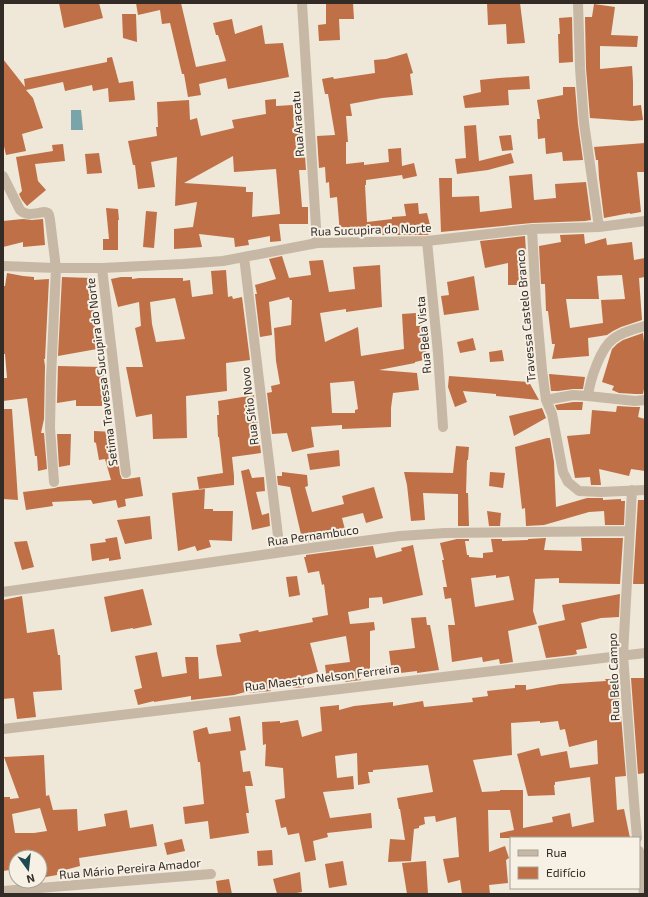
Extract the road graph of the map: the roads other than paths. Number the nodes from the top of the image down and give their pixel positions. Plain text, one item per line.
1 (302, 3) edge
2 (578, 3) edge
3 (3, 176) edge
4 (645, 222) edge
5 (599, 227) junction
6 (532, 229) junction
7 (427, 241) junction
8 (317, 243) junction
9 (244, 257) junction
10 (3, 266) edge
11 (56, 268) junction
12 (102, 268) junction
13 (645, 326) edge
14 (588, 396) junction
15 (546, 400) junction
16 (645, 400) edge
17 (443, 427) dead end
18 (126, 473) dead end
19 (54, 482) dead end
20 (632, 490) junction
21 (645, 490) edge
22 (630, 531) junction
23 (280, 552) junction
24 (3, 592) edge
25 (645, 652) edge
26 (623, 655) junction
27 (3, 729) edge
28 (638, 837) edge
29 (640, 860) edge
30 (211, 874) dead end
31 (3, 891) edge
32 (644, 894) edge

1 - 8 street, Rua Aracatu
2 - 5 street
3 - 11 street
4 - 5 street, Rua Sucupira do Norte
5 - 6 street, Rua Sucupira do Norte
6 - 7 street, Rua Sucupira do Norte
6 - 15 street, Travessa Castelo Branco
7 - 8 street, Rua Sucupira do Norte
7 - 17 street, Rua Bela Vista
8 - 9 street, Rua Sucupira do Norte
9 - 12 street, Rua Sucupira do Norte
9 - 23 street, Rua Sítio Novo
10 - 11 street, Rua Sucupira do Norte
11 - 12 street, Rua Sucupira do Norte
11 - 19 street
12 - 18 street, Setima Travessa Sucupira do Norte
13 - 14 street
14 - 15 street
14 - 16 street
15 - 20 street, Travessa Castelo Branco
20 - 21 street
20 - 22 street, Rua Belo Campo
22 - 23 street, Rua Pernambuco
22 - 26 street, Rua Belo Campo
23 - 24 street, Rua Pernambuco
25 - 26 street, Rua Maestro Nelson Ferreira
26 - 27 street, Rua Maestro Nelson Ferreira
26 - 28 street, Rua Belo Campo
29 - 32 street
30 - 31 street, Rua Mário Pereira Amador

